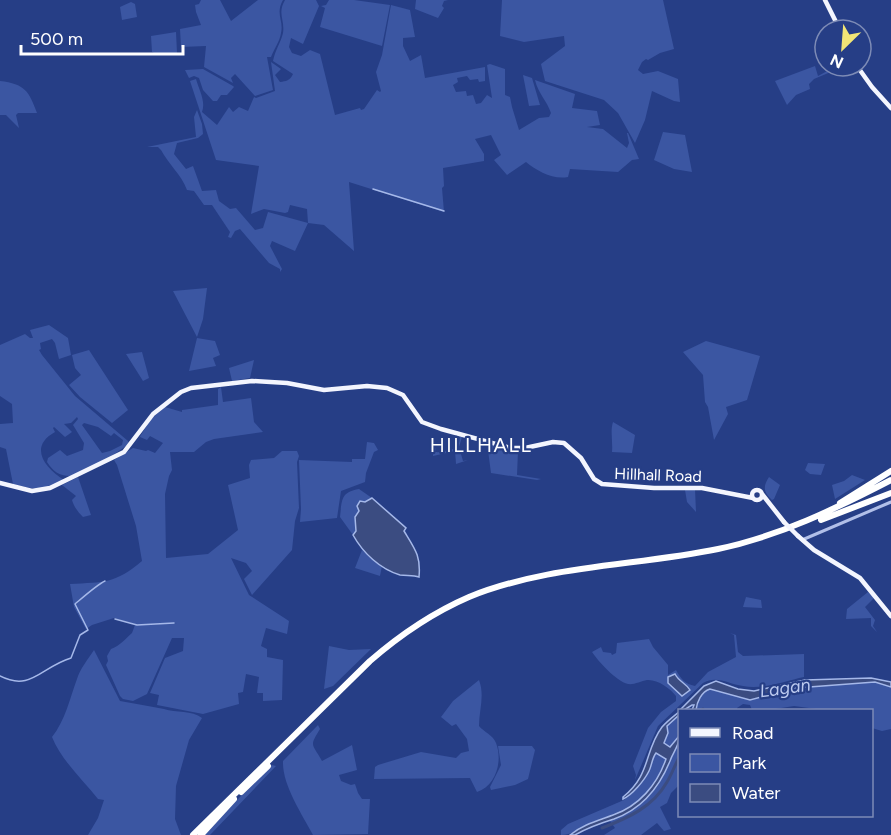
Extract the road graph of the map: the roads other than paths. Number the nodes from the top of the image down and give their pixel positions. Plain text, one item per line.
1 (825, 0) edge
2 (834, 18) edge
3 (866, 78) edge
4 (891, 108) edge
5 (891, 471) edge
6 (891, 482) edge
7 (0, 483) edge
8 (753, 492) junction
9 (891, 493) edge
10 (762, 494) junction
11 (746, 496) junction
12 (755, 499) junction
13 (767, 502) junction
14 (891, 502) edge
15 (820, 518) junction
16 (800, 538) junction
17 (891, 616) edge
18 (195, 835) edge

1 - 2 main road
3 - 4 main road
5 - 15 highway
6 - 15 highway
7 - 11 main road, Hillhall Road
8 - 10 main road
8 - 11 main road
8 - 12 main road
9 - 15 highway
10 - 12 main road
10 - 13 main road
11 - 12 main road, Hillhall Road
12 - 13 main road, Hillhall Road
13 - 16 main road, bridge
14 - 16 street
15 - 18 highway
15 - 18 highway
16 - 17 main road

